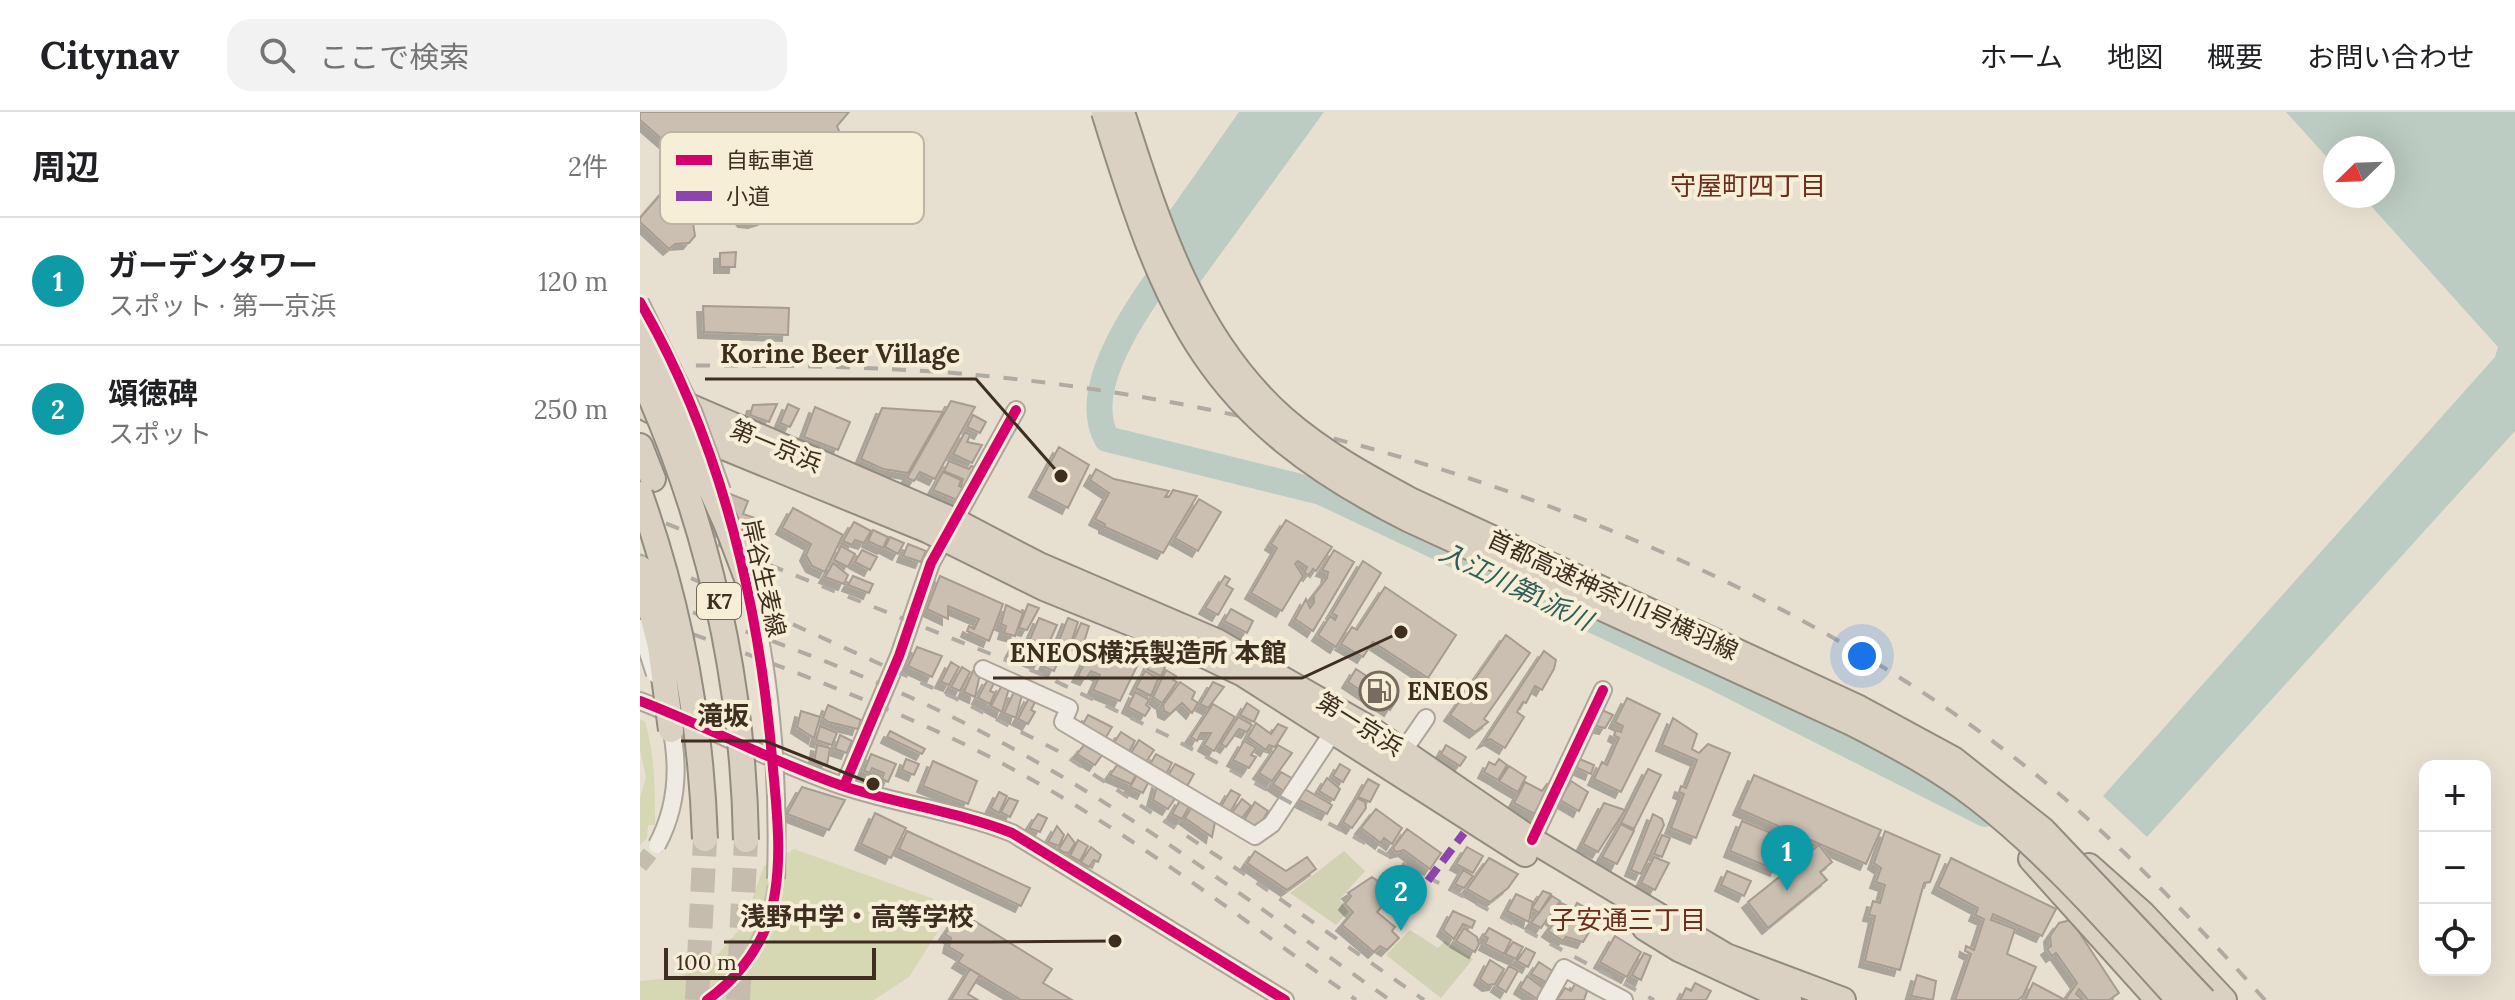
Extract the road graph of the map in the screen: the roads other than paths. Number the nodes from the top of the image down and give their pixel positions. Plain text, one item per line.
1 (1104, 112) edge
2 (1122, 112) edge
3 (640, 302) edge
4 (640, 331) edge
5 (640, 373) edge
6 (640, 381) edge
7 (640, 395) edge
8 (640, 405) edge
9 (1016, 410) dead end
10 (640, 446) edge
11 (640, 494) edge
12 (950, 530) junction
13 (711, 564) junction
14 (640, 568) edge
15 (748, 581) junction
16 (640, 628) edge
17 (983, 669) dead end
18 (1603, 690) dead end
19 (694, 695) junction
20 (640, 701) edge
21 (1426, 718) dead end
22 (671, 730) junction
23 (1333, 732) junction
24 (1884, 739) junction
25 (1397, 760) junction
26 (844, 786) junction
27 (2043, 830) junction
28 (705, 839) tunnel mouth
29 (746, 840) tunnel mouth
30 (1532, 840) junction
31 (657, 845) tunnel mouth
32 (776, 879) tunnel mouth
33 (1285, 1000) edge
34 (1546, 1000) edge
35 (1624, 1000) edge
36 (1789, 1000) edge
37 (1843, 1000) edge
38 (2158, 1000) edge
39 (2179, 1000) edge
40 (2204, 1000) edge
41 (2224, 1000) edge

1 - 24 highway, 首都高速神奈川1号横羽線, bridge
2 - 27 highway, 首都高速神奈川1号横羽線, bridge
3 - 15 street, 岸谷生麦線, bridge
4 - 15 highway, bridge
5 - 13 highway, K7, bridge
6 - 12 highway, 第一京浜
7 - 13 highway, bridge
8 - 12 highway, 第一京浜
9 - 12 street
10 - 19 highway, bridge
11 - 19 highway, K7, bridge
12 - 23 highway, 第一京浜
12 - 25 highway, 第一京浜
12 - 26 street
13 - 29 highway, K7, bridge
14 - 22 highway, bridge
15 - 32 street, 岸谷生麦線, bridge
16 - 22 street, bridge
17 - 23 street
18 - 30 street
19 - 28 highway, K7, bridge
20 - 26 street
21 - 25 street
22 - 31 street, bridge
23 - 25 highway, 第一京浜
24 - 38 highway, bridge
24 - 39 highway, 首都高速神奈川1号横羽線, bridge
25 - 30 highway, 第一京浜
25 - 36 highway, 第一京浜
26 - 33 street
27 - 40 highway, 首都高速神奈川1号横羽線, bridge
27 - 41 highway, bridge
30 - 37 highway, 第一京浜
34 - 35 street

